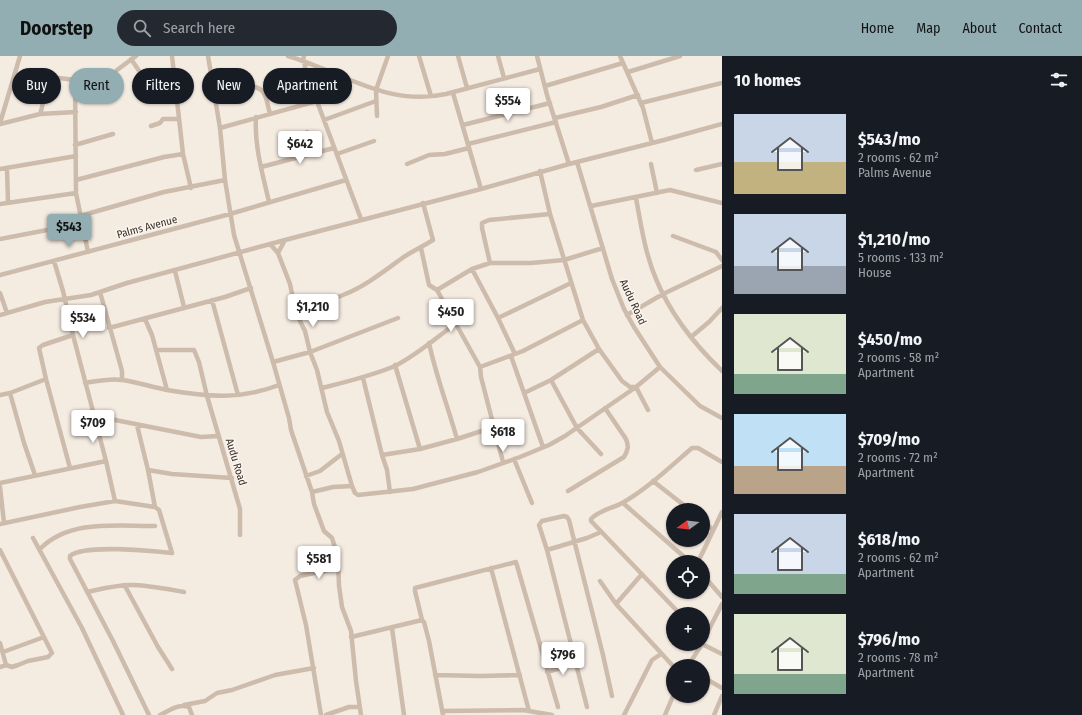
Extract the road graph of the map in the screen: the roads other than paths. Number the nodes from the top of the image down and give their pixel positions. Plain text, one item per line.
1 (20, 56) edge
2 (136, 56) edge
3 (172, 56) edge
4 (208, 56) edge
5 (288, 56) edge
6 (387, 56) edge
7 (419, 56) edge
8 (458, 56) edge
9 (498, 56) edge
10 (537, 56) edge
11 (620, 56) edge
12 (680, 56) edge
13 (304, 58) edge
14 (131, 59) junction
15 (623, 63) junction
16 (120, 68) edge
17 (137, 68) edge
18 (210, 68) edge
19 (305, 68) edge
20 (540, 69) junction
21 (628, 72) junction
22 (504, 78) junction
23 (69, 79) edge
24 (722, 83) edge
25 (545, 86) junction
26 (255, 87) edge
27 (467, 88) junction
28 (376, 90) junction
29 (453, 93) junction
30 (638, 95) junction
31 (430, 96) junction
32 (376, 101) junction
33 (550, 103) junction
34 (641, 103) junction
35 (76, 104) edge
36 (216, 104) edge
37 (304, 104) edge
38 (318, 104) edge
39 (76, 112) junction
40 (40, 114) junction
41 (270, 114) junction
42 (377, 116) dead end
43 (256, 117) junction
44 (178, 119) junction
45 (324, 120) junction
46 (556, 120) junction
47 (0, 123) edge
48 (722, 124) edge
49 (463, 125) junction
50 (151, 126) dead end
51 (220, 128) junction
52 (307, 132) dead end
53 (113, 134) dead end
54 (374, 141) dead end
55 (652, 143) junction
56 (75, 145) junction
57 (468, 146) junction
58 (334, 148) junction
59 (315, 153) junction
60 (182, 154) junction
61 (337, 154) junction
62 (76, 156) junction
63 (578, 162) junction
64 (407, 164) dead end
65 (569, 164) junction
66 (650, 164) dead end
67 (722, 164) edge
68 (261, 167) junction
69 (7, 168) junction
70 (0, 169) edge
71 (696, 170) dead end
72 (540, 171) junction
73 (76, 180) junction
74 (225, 180) junction
75 (346, 180) junction
76 (191, 188) junction
77 (481, 188) junction
78 (76, 193) junction
79 (657, 193) junction
80 (636, 198) junction
81 (8, 202) junction
82 (269, 202) junction
83 (423, 203) junction
84 (722, 203) edge
85 (0, 204) edge
86 (591, 206) junction
87 (230, 214) junction
88 (550, 214) junction
89 (80, 216) junction
90 (361, 219) junction
91 (47, 230) dead end
92 (673, 236) dead end
93 (0, 238) edge
94 (285, 240) junction
95 (270, 244) junction
96 (421, 248) junction
97 (603, 248) junction
98 (88, 252) junction
99 (238, 253) junction
100 (278, 253) junction
101 (54, 260) junction
102 (564, 260) junction
103 (722, 260) edge
104 (490, 263) junction
105 (722, 266) edge
106 (472, 269) junction
107 (175, 271) junction
108 (0, 275) edge
109 (571, 283) junction
110 (251, 288) junction
111 (437, 290) junction
112 (100, 292) junction
113 (0, 293) edge
114 (663, 294) junction
115 (65, 300) junction
116 (212, 300) junction
117 (184, 307) junction
118 (295, 307) junction
119 (722, 308) edge
120 (7, 313) junction
121 (0, 315) edge
122 (628, 315) junction
123 (398, 318) dead end
124 (498, 318) junction
125 (145, 319) junction
126 (583, 320) junction
127 (456, 324) junction
128 (109, 328) junction
129 (73, 335) junction
130 (691, 337) junction
131 (429, 343) junction
132 (599, 349) junction
133 (156, 350) junction
134 (310, 352) junction
135 (513, 355) junction
136 (273, 362) junction
137 (395, 365) junction
138 (480, 367) junction
139 (660, 367) junction
140 (722, 371) edge
141 (363, 378) junction
142 (46, 379) junction
143 (122, 380) junction
144 (551, 380) junction
145 (85, 383) junction
146 (279, 385) junction
147 (636, 387) junction
148 (322, 388) junction
149 (167, 390) junction
150 (10, 393) junction
151 (524, 393) junction
152 (0, 395) edge
153 (238, 395) junction
154 (207, 396) junction
155 (605, 408) junction
156 (648, 410) dead end
157 (94, 416) junction
158 (722, 418) edge
159 (137, 425) junction
160 (494, 427) junction
161 (577, 428) junction
162 (219, 436) junction
163 (457, 439) junction
164 (420, 448) junction
165 (543, 448) junction
166 (342, 454) junction
167 (601, 454) dead end
168 (382, 455) junction
169 (514, 459) junction
170 (106, 461) junction
171 (503, 462) junction
172 (722, 462) edge
173 (70, 468) junction
174 (148, 470) junction
175 (35, 475) junction
176 (306, 476) junction
177 (232, 478) junction
178 (653, 481) junction
179 (0, 483) edge
180 (352, 486) junction
181 (0, 487) edge
182 (568, 491) dead end
183 (312, 492) junction
184 (390, 492) junction
185 (115, 501) junction
186 (623, 502) junction
187 (532, 503) dead end
188 (681, 503) edge
189 (155, 507) junction
190 (722, 512) edge
191 (2, 524) edge
192 (155, 526) dead end
193 (710, 527) edge
194 (713, 530) junction
195 (600, 532) junction
196 (240, 535) dead end
197 (33, 538) dead end
198 (574, 541) junction
199 (40, 549) junction
200 (0, 550) edge
201 (547, 550) junction
202 (682, 555) edge
203 (701, 555) edge
204 (338, 568) junction
205 (491, 568) junction
206 (642, 574) junction
207 (600, 581) dead end
208 (710, 584) edge
209 (125, 586) junction
210 (87, 592) junction
211 (184, 592) dead end
212 (722, 597) edge
213 (616, 604) junction
214 (722, 604) edge
215 (673, 607) edge
216 (422, 620) junction
217 (710, 627) edge
218 (392, 628) junction
219 (44, 637) junction
220 (351, 637) junction
221 (0, 643) edge
222 (710, 646) edge
223 (3, 652) junction
224 (661, 654) junction
225 (722, 654) edge
226 (666, 659) edge
227 (575, 664) junction
228 (6, 665) junction
229 (0, 667) edge
230 (314, 668) junction
231 (172, 669) dead end
232 (547, 672) junction
233 (435, 675) junction
234 (520, 675) junction
235 (710, 681) edge
236 (722, 688) edge
237 (612, 696) dead end
238 (722, 696) edge
239 (670, 703) edge
240 (184, 705) junction
241 (359, 707) junction
242 (558, 707) dead end
243 (587, 707) dead end
244 (529, 711) junction
245 (443, 713) edge
246 (163, 714) edge
247 (124, 715) edge
248 (149, 715) edge
249 (192, 715) edge
250 (321, 715) edge
251 (326, 715) edge
252 (361, 715) edge
253 (404, 715) edge
254 (552, 715) edge
255 (624, 715) edge
256 (665, 715) edge
257 (714, 715) edge

1 - 47 street
2 - 14 street
3 - 44 street
4 - 18 street
5 - 13 street
6 - 28 street
7 - 31 street
8 - 27 street
9 - 22 street
10 - 20 street
11 - 15 street
12 - 21 street
13 - 19 street
13 - 28 street
14 - 16 street
14 - 17 street
15 - 21 street
15 - 25 street
20 - 22 street
20 - 25 street
21 - 30 street
22 - 27 street
23 - 40 street
24 - 34 street
25 - 33 street
26 - 41 street
27 - 29 street
28 - 31 street
28 - 32 street
29 - 31 street
29 - 49 street
30 - 34 street
30 - 46 street
32 - 42 street
32 - 45 street
33 - 46 street
33 - 49 street
34 - 55 street
35 - 39 street
36 - 51 street
37 - 41 street
38 - 45 street
39 - 40 street
39 - 56 street
40 - 47 street
41 - 43 street
43 - 51 street
43 - 68 street
44 - 50 street
44 - 60 street
45 - 58 street
46 - 57 street
46 - 65 street
48 - 55 street
49 - 57 street
51 - 74 street
52 - 59 street
53 - 56 street
54 - 61 street
55 - 63 street
56 - 62 street
57 - 64 street
57 - 77 street
58 - 59 street
58 - 61 street
59 - 68 street
60 - 73 street
60 - 76 street
61 - 75 street
62 - 69 street
62 - 73 street
63 - 65 street
63 - 86 street, Audu Road
65 - 72 street
66 - 79 street
67 - 71 street
68 - 82 street
69 - 70 street
69 - 81 street
72 - 77 street
72 - 88 street
73 - 78 street
74 - 76 street
74 - 87 street
75 - 82 street, Palms Avenue
75 - 90 street
76 - 89 street
77 - 83 street
78 - 81 street
78 - 89 street
79 - 80 street
79 - 84 street
80 - 86 street
80 - 114 street
81 - 85 street
82 - 87 street, Palms Avenue
83 - 90 street
83 - 96 street
86 - 97 street, Audu Road
87 - 98 street, Palms Avenue
87 - 99 street
88 - 102 street
88 - 104 street
89 - 98 street
90 - 94 street
91 - 93 street
92 - 103 street
94 - 95 street
94 - 100 street
95 - 99 street
95 - 100 street
96 - 111 street
96 - 118 street
97 - 102 street
97 - 122 street, Audu Road
98 - 101 street, Palms Avenue
99 - 107 street
99 - 110 street
100 - 118 street
101 - 108 street, Palms Avenue
101 - 115 street
102 - 104 street
102 - 109 street
104 - 106 street
105 - 114 street
106 - 111 street
106 - 124 street
107 - 112 street
107 - 117 street
109 - 124 street
109 - 126 street
110 - 116 street
110 - 136 street
111 - 127 street
112 - 115 street
112 - 128 street
113 - 120 street
114 - 122 street
114 - 130 street
115 - 120 street
115 - 129 street
116 - 117 street
116 - 153 street
117 - 125 street
118 - 134 street
119 - 130 street
120 - 121 street
122 - 139 street, Audu Road
123 - 134 street
124 - 135 street
125 - 128 street
125 - 133 street
126 - 132 street
126 - 135 street
127 - 131 street
127 - 138 street
128 - 143 street
129 - 142 street
129 - 145 street
130 - 140 street
131 - 137 street
131 - 163 street
132 - 144 street
132 - 147 street
133 - 149 street
133 - 154 street, Audu Road
134 - 136 street
134 - 148 street
135 - 138 street
135 - 151 street
136 - 146 street
137 - 141 street
137 - 164 street
138 - 160 street
139 - 147 street
139 - 158 street, Audu Road
141 - 148 street
141 - 168 street
142 - 150 street
142 - 173 street
143 - 145 street
143 - 149 street
144 - 151 street
144 - 161 street
145 - 157 street
146 - 153 street
146 - 176 street
147 - 155 street
147 - 156 street
148 - 166 street
149 - 154 street
150 - 152 street
150 - 175 street
151 - 165 street
153 - 154 street
154 - 162 street, Audu Road
155 - 161 street
155 - 182 street
157 - 159 street
157 - 170 street
159 - 162 street
159 - 174 street
160 - 163 street
160 - 171 street
161 - 165 street
161 - 167 street
162 - 177 street, Audu Road
163 - 164 street
164 - 168 street
165 - 169 street
166 - 176 street
166 - 180 street
168 - 184 street
169 - 171 street
169 - 187 street
170 - 173 street
170 - 185 street
171 - 184 street
172 - 178 street
173 - 175 street
174 - 177 street
174 - 189 street
175 - 179 street
176 - 183 street
177 - 196 street, Audu Road
178 - 186 street
178 - 188 street
180 - 183 street
180 - 184 street
181 - 191 street
183 - 204 street
185 - 189 street
185 - 191 street
186 - 195 street
186 - 202 street
189 - 210 street
190 - 194 street
192 - 199 street
193 - 194 street
194 - 203 street
195 - 198 street
195 - 206 street
197 - 199 street
198 - 201 street
198 - 201 street
198 - 237 street
199 - 247 street
200 - 219 street
201 - 227 street
204 - 220 street
204 - 230 street
205 - 216 street
205 - 232 street
205 - 234 street
206 - 213 street
206 - 215 street
207 - 213 street
208 - 212 street
209 - 210 street
209 - 211 street
209 - 231 street
210 - 248 street
213 - 224 street
214 - 217 street
216 - 218 street
216 - 233 street
218 - 220 street
218 - 253 street
219 - 223 street
219 - 228 street
220 - 241 street
221 - 223 street
222 - 225 street
223 - 228 street
224 - 226 street
224 - 255 street
227 - 232 street
227 - 243 street
228 - 229 street
230 - 240 street
230 - 250 street
232 - 242 street
233 - 234 street
233 - 245 street
234 - 244 street
235 - 236 street
238 - 257 street
239 - 256 street
240 - 246 street
240 - 249 street
241 - 251 street
241 - 252 street
244 - 245 street
244 - 254 street

